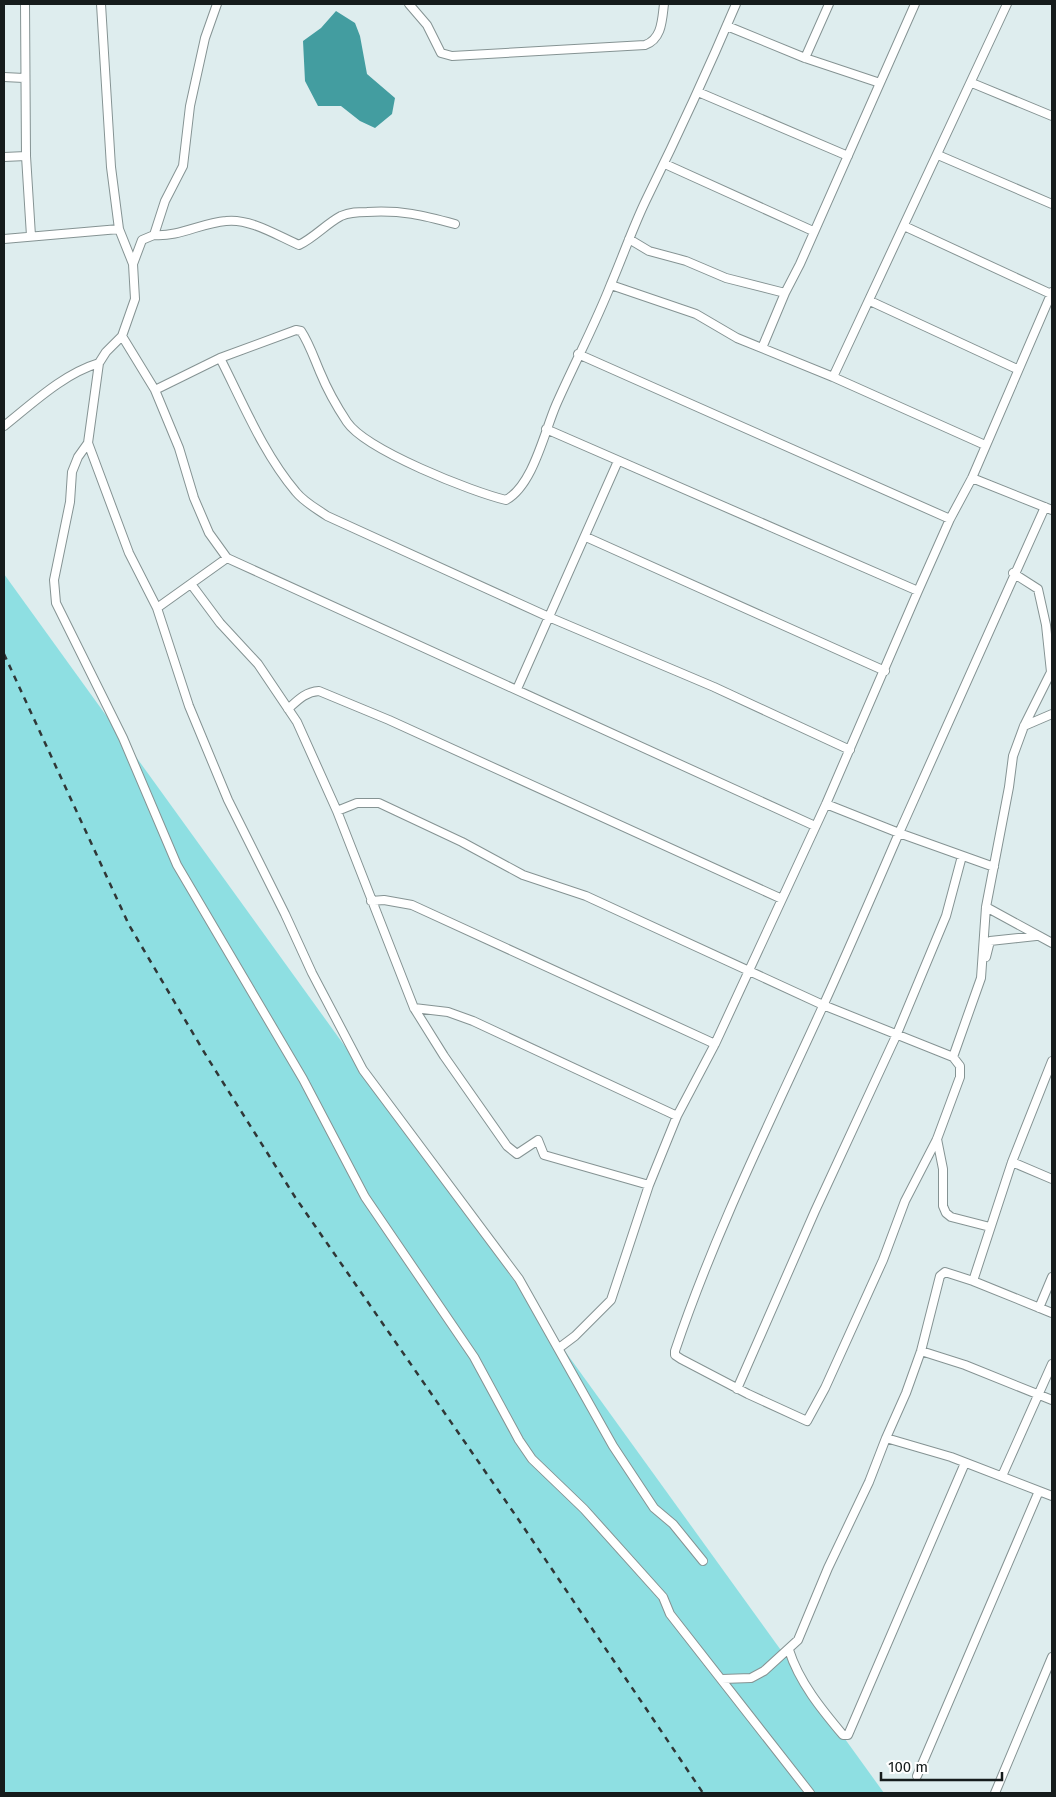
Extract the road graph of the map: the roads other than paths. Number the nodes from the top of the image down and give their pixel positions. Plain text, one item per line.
1 (25, 4) edge
2 (101, 4) edge
3 (217, 4) edge
4 (409, 4) edge
5 (664, 4) edge
6 (736, 4) edge
7 (828, 4) edge
8 (915, 4) edge
9 (1007, 4) edge
10 (726, 26) junction
11 (806, 58) junction
12 (4, 77) edge
13 (24, 78) junction
14 (880, 83) junction
15 (972, 83) junction
16 (698, 92) junction
17 (1052, 116) edge
18 (938, 155) junction
19 (26, 156) junction
20 (848, 156) junction
21 (4, 157) edge
22 (665, 164) junction
23 (1052, 204) edge
24 (455, 224) dead end
25 (904, 226) junction
26 (119, 230) junction
27 (813, 232) junction
28 (154, 235) junction
29 (31, 236) junction
30 (629, 239) junction
31 (4, 240) edge
32 (133, 264) junction
33 (611, 285) junction
34 (785, 293) junction
35 (1052, 293) edge
36 (870, 301) junction
37 (122, 336) junction
38 (762, 348) junction
39 (578, 354) junction
40 (220, 358) junction
41 (99, 363) junction
42 (1017, 369) junction
43 (833, 377) junction
44 (155, 390) junction
45 (4, 426) edge
46 (546, 429) junction
47 (88, 443) junction
48 (985, 445) junction
49 (618, 461) junction
50 (972, 478) junction
51 (1050, 508) edge
52 (950, 519) junction
53 (586, 537) junction
54 (227, 558) junction
55 (1013, 573) junction
56 (191, 584) junction
57 (918, 591) junction
58 (157, 608) junction
59 (551, 618) junction
60 (885, 671) junction
61 (517, 689) junction
62 (1036, 701) junction
63 (288, 709) junction
64 (1049, 715) edge
65 (1024, 726) junction
66 (850, 750) junction
67 (826, 804) junction
68 (336, 811) junction
69 (815, 826) junction
70 (899, 833) junction
71 (962, 856) junction
72 (994, 867) junction
73 (782, 899) junction
74 (371, 901) junction
75 (986, 907) junction
76 (1036, 936) junction
77 (1052, 943) edge
78 (750, 970) junction
79 (981, 978) junction
80 (823, 1005) junction
81 (414, 1008) junction
82 (896, 1036) junction
83 (715, 1044) junction
84 (953, 1057) junction
85 (1052, 1061) edge
86 (677, 1116) junction
87 (938, 1139) junction
88 (1012, 1162) junction
89 (1052, 1179) edge
90 (649, 1186) junction
91 (990, 1227) junction
92 (1052, 1277) edge
93 (974, 1281) junction
94 (1039, 1308) junction
95 (1052, 1313) edge
96 (559, 1348) junction
97 (920, 1351) junction
98 (1052, 1364) edge
99 (737, 1389) junction
100 (1039, 1395) junction
101 (1052, 1400) edge
102 (886, 1438) junction
103 (965, 1463) junction
104 (1002, 1476) junction
105 (1039, 1491) junction
106 (1052, 1496) edge
107 (702, 1561) dead end
108 (790, 1650) junction
109 (1052, 1657) edge
110 (722, 1678) junction
111 (917, 1776) dead end
112 (810, 1793) edge
113 (995, 1793) edge

1 - 13 street
2 - 26 street
3 - 28 street
4 - 5 street
6 - 10 street
7 - 11 street
8 - 14 street
9 - 15 street
10 - 11 street
10 - 16 street
11 - 14 street
12 - 13 street
13 - 19 street
14 - 20 street
15 - 17 street
15 - 18 street
16 - 20 street
16 - 22 street
18 - 23 street
18 - 25 street
19 - 21 street
19 - 29 street
20 - 27 street
22 - 27 street
22 - 30 street
24 - 28 street
25 - 35 street
25 - 36 street
26 - 29 street
26 - 32 street
27 - 34 street
28 - 32 street
29 - 31 street
30 - 33 street
30 - 34 street
32 - 37 street
33 - 38 street
33 - 39 street
34 - 38 street
35 - 42 street
36 - 42 street
36 - 43 street
37 - 41 street
37 - 44 street
38 - 43 street
39 - 46 street
39 - 52 street
40 - 44 street
40 - 46 street
40 - 59 street
41 - 45 street
41 - 47 street
42 - 48 street
43 - 48 street
44 - 54 street
46 - 49 street
47 - 58 street
47 - 110 street
48 - 50 street
49 - 53 street
49 - 57 street
50 - 51 street
50 - 52 street
51 - 55 street
52 - 57 street
53 - 59 street
53 - 60 street
54 - 56 street
54 - 61 street
55 - 62 street
55 - 70 street
56 - 58 street
56 - 63 street
57 - 60 street
58 - 96 street
59 - 61 street
59 - 66 street
60 - 66 street
61 - 69 street
62 - 64 street
62 - 65 street
63 - 68 street
63 - 73 street
64 - 65 street
65 - 72 street
66 - 67 street
67 - 69 street
67 - 70 street
68 - 74 street
68 - 78 street
69 - 73 street
70 - 71 street
70 - 80 street
71 - 72 street
71 - 82 street
72 - 75 street
73 - 78 street
74 - 81 street
74 - 83 street
75 - 76 street
75 - 79 street
76 - 77 street
76 - 79 street
78 - 80 street
78 - 83 street
79 - 84 street
80 - 82 street
80 - 99 street
81 - 86 street
81 - 90 street
82 - 84 street
82 - 99 street
83 - 86 street
84 - 87 street
85 - 88 street
86 - 90 street
87 - 91 street
87 - 99 street
88 - 89 street
88 - 91 street
90 - 96 street
91 - 93 street
92 - 94 street
93 - 94 street
93 - 97 street
94 - 95 street
96 - 107 street
97 - 100 street
97 - 102 street
98 - 100 street
100 - 101 street
100 - 104 street
102 - 103 street
102 - 108 street
103 - 104 street
103 - 108 street
104 - 105 street
105 - 106 street
105 - 111 street
108 - 110 street
109 - 113 street
110 - 112 street

